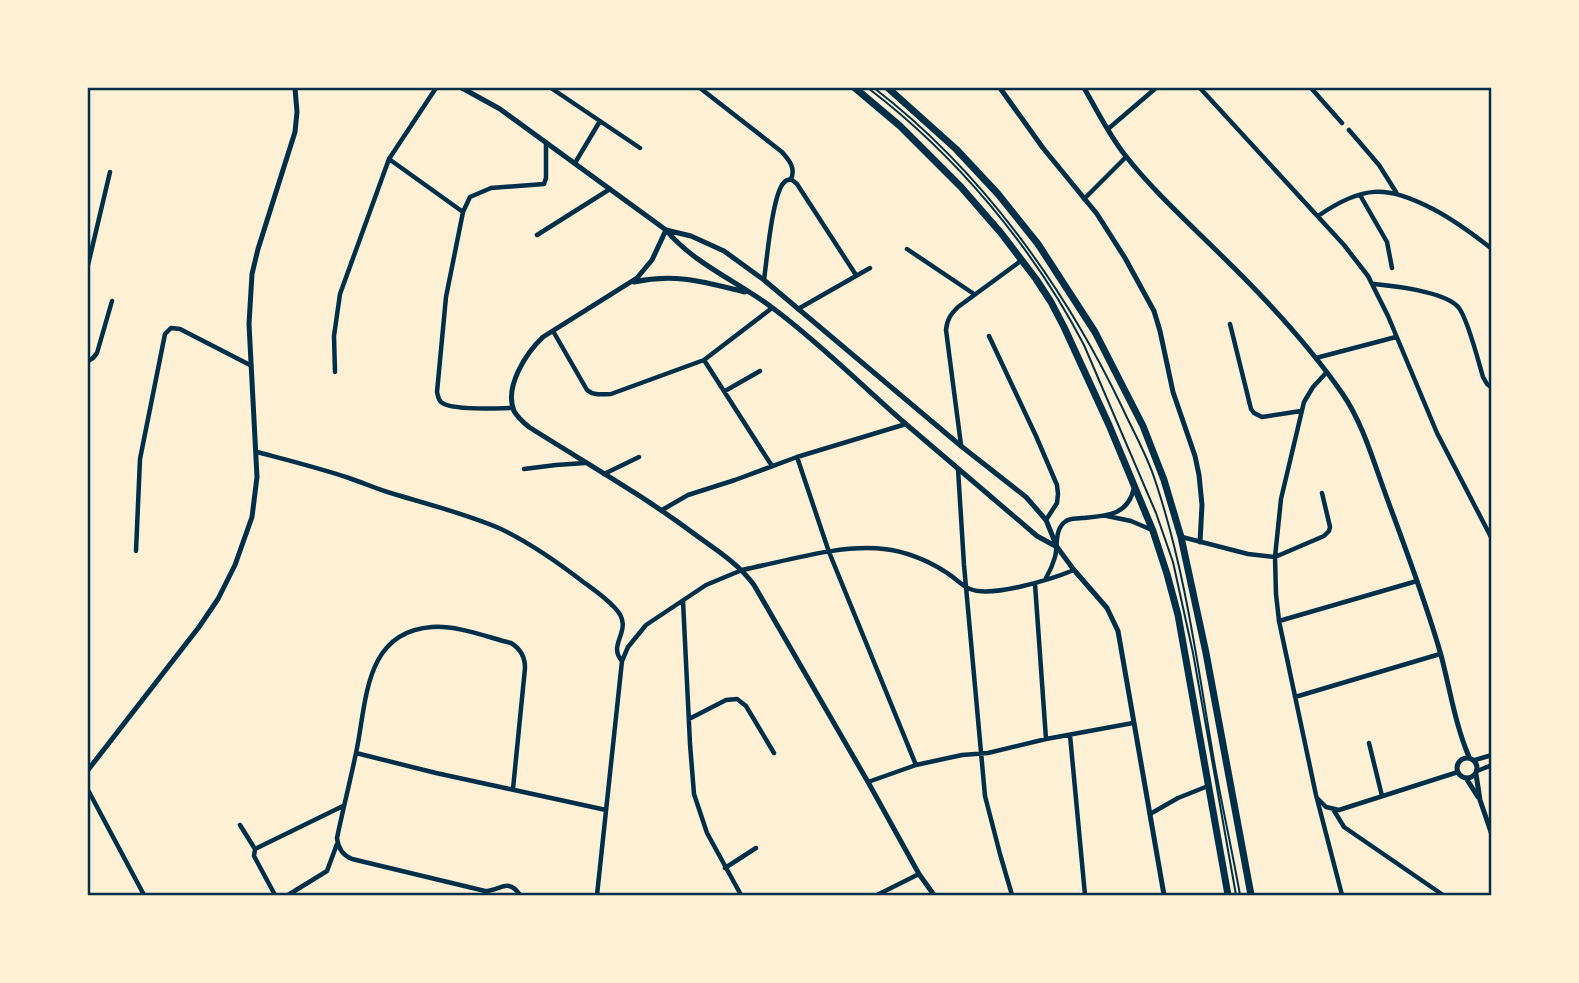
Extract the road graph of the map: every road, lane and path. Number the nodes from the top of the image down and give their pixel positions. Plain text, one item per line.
1 (295, 88) edge
2 (436, 88) edge
3 (462, 88) edge
4 (551, 88) edge
5 (700, 88) edge
6 (855, 88) edge
7 (868, 88) edge
8 (874, 88) edge
9 (888, 88) edge
10 (1000, 88) edge
11 (1084, 88) edge
12 (1156, 88) edge
13 (1200, 88) edge
14 (1311, 88) edge
15 (600, 121) junction
16 (1342, 122) dead end
17 (1108, 129) junction
18 (1349, 130) dead end
19 (546, 143) junction
20 (640, 148) dead end
21 (1126, 157) junction
22 (389, 159) junction
23 (575, 163) junction
24 (110, 172) dead end
25 (791, 179) junction
26 (610, 189) junction
27 (1397, 193) junction
28 (1360, 195) junction
29 (1084, 199) junction
30 (463, 212) junction
31 (1318, 216) junction
32 (666, 230) junction
33 (537, 235) dead end
34 (91, 240) edge
35 (907, 249) dead end
36 (1492, 249) edge
37 (1022, 260) junction
38 (88, 265) edge
39 (870, 268) dead end
40 (1392, 268) dead end
41 (856, 275) junction
42 (764, 280) junction
43 (631, 282) junction
44 (1373, 284) junction
45 (750, 294) junction
46 (974, 294) junction
47 (112, 301) dead end
48 (772, 307) junction
49 (798, 309) junction
50 (1230, 324) dead end
51 (553, 331) junction
52 (989, 336) dead end
53 (1396, 337) junction
54 (1316, 358) junction
55 (705, 360) junction
56 (88, 361) edge
57 (250, 365) junction
58 (760, 371) dead end
59 (335, 372) dead end
60 (1326, 373) junction
61 (1492, 388) edge
62 (725, 391) junction
63 (513, 408) junction
64 (1301, 411) junction
65 (906, 424) junction
66 (961, 446) junction
67 (257, 452) junction
68 (639, 457) dead end
69 (797, 457) junction
70 (587, 463) junction
71 (772, 466) junction
72 (958, 468) junction
73 (524, 469) dead end
74 (604, 474) junction
75 (1134, 486) junction
76 (1322, 493) dead end
77 (662, 510) junction
78 (1107, 516) junction
79 (1046, 520) junction
80 (1153, 531) junction
81 (1181, 537) junction
82 (1492, 539) edge
83 (1200, 542) junction
84 (1057, 547) junction
85 (136, 551) dead end
86 (829, 552) junction
87 (1275, 557) junction
88 (742, 570) junction
89 (1074, 570) junction
90 (1046, 578) junction
91 (1417, 581) junction
92 (1035, 584) junction
93 (967, 588) junction
94 (683, 601) junction
95 (1279, 621) junction
96 (1440, 654) junction
97 (622, 661) junction
98 (1295, 697) junction
99 (689, 719) junction
100 (1133, 723) junction
101 (1070, 735) junction
102 (1461, 738) junction
103 (1046, 739) junction
104 (1369, 743) dead end
105 (356, 753) junction
106 (774, 753) dead end
107 (980, 754) junction
108 (1492, 755) edge
109 (1472, 759) junction
110 (1459, 761) junction
111 (916, 765) junction
112 (1492, 765) edge
113 (88, 770) edge
114 (1458, 772) junction
115 (1476, 772) junction
116 (1466, 778) junction
117 (868, 782) junction
118 (1208, 786) junction
119 (513, 789) junction
120 (88, 790) edge
121 (1316, 795) junction
122 (1382, 796) junction
123 (1480, 800) junction
124 (343, 806) junction
125 (1333, 809) junction
126 (606, 810) junction
127 (1149, 814) junction
128 (240, 825) dead end
129 (1492, 835) edge
130 (337, 843) junction
131 (756, 848) dead end
132 (255, 849) junction
133 (725, 868) junction
134 (919, 874) junction
135 (144, 895) edge
136 (275, 895) edge
137 (288, 895) edge
138 (520, 895) edge
139 (597, 895) edge
140 (741, 895) edge
141 (877, 895) edge
142 (934, 895) edge
143 (1012, 895) edge
144 (1085, 895) edge
145 (1164, 895) edge
146 (1228, 895) edge
147 (1236, 895) edge
148 (1240, 895) edge
149 (1251, 895) edge
150 (1342, 895) edge
151 (1443, 895) edge

1 - 57 street
2 - 22 street
3 - 19 street
4 - 15 street
5 - 25 street
6 - 37 highway
7 - 147 lane
8 - 148 lane
9 - 81 highway
10 - 29 street
11 - 17 street
12 - 17 street
13 - 31 street
14 - 16 street
15 - 20 street
15 - 23 street
17 - 21 street
18 - 27 street
19 - 23 street
19 - 30 street
21 - 29 street
21 - 54 street
22 - 30 street
22 - 59 street
23 - 26 street
24 - 34 street
25 - 41 street
25 - 42 street
26 - 32 street
26 - 33 street
27 - 28 street
27 - 36 street
28 - 31 street
28 - 40 street
29 - 83 street
30 - 63 street
31 - 44 street
32 - 42 street
32 - 43 street
32 - 45 street
34 - 38 street
35 - 46 street
37 - 46 street
37 - 75 highway
39 - 41 street
41 - 49 street
42 - 49 street
43 - 45 street
43 - 51 street
44 - 53 street
44 - 61 street
45 - 48 street
46 - 66 street
47 - 56 street
48 - 55 street
48 - 65 street
49 - 66 street
50 - 64 street
51 - 55 street
51 - 63 street
52 - 79 street
53 - 54 street
53 - 82 street
54 - 60 street
55 - 62 street
57 - 67 street
57 - 85 street
58 - 62 street
60 - 64 street
60 - 91 street
62 - 71 street
63 - 70 street
64 - 87 street
65 - 69 street
65 - 72 street
66 - 79 street
67 - 97 street
67 - 113 street
68 - 74 street
69 - 71 street
69 - 86 street
70 - 73 street
70 - 74 street
71 - 77 street
72 - 84 street
72 - 93 street
74 - 77 street
75 - 78 street
75 - 80 highway
76 - 87 street
77 - 88 street
78 - 80 street
78 - 84 street
79 - 84 street
80 - 118 highway
81 - 83 street
81 - 149 highway
83 - 87 street
84 - 89 street
84 - 90 street
86 - 88 street
86 - 93 street
86 - 111 street
87 - 95 street
88 - 94 street
88 - 117 street
89 - 90 street
89 - 100 street
90 - 92 street
91 - 95 street
91 - 96 street
92 - 93 street
92 - 103 street
93 - 107 street
94 - 97 street
94 - 99 street
95 - 98 street
96 - 98 street
96 - 102 street
97 - 126 street
98 - 121 street
99 - 106 street
99 - 133 street
100 - 101 street
100 - 127 street
101 - 103 street
101 - 144 street
102 - 109 street
102 - 110 street
103 - 107 street
104 - 122 street
105 - 119 street
105 - 119 street
105 - 124 street
107 - 111 street
107 - 143 street
108 - 109 street
109 - 110 street
109 - 115 street
110 - 114 street
111 - 117 street
112 - 115 street
114 - 116 street
114 - 122 street
115 - 116 street
115 - 123 street
116 - 123 street
117 - 134 street
118 - 127 street
118 - 146 highway
119 - 126 street
120 - 135 street
121 - 125 street
121 - 150 street
122 - 125 street
123 - 129 street
124 - 130 street
124 - 132 street
125 - 151 street
126 - 139 street
127 - 145 street
128 - 132 street
130 - 137 street
130 - 138 street
131 - 133 street
132 - 136 street
133 - 140 street
134 - 141 street
134 - 142 street

